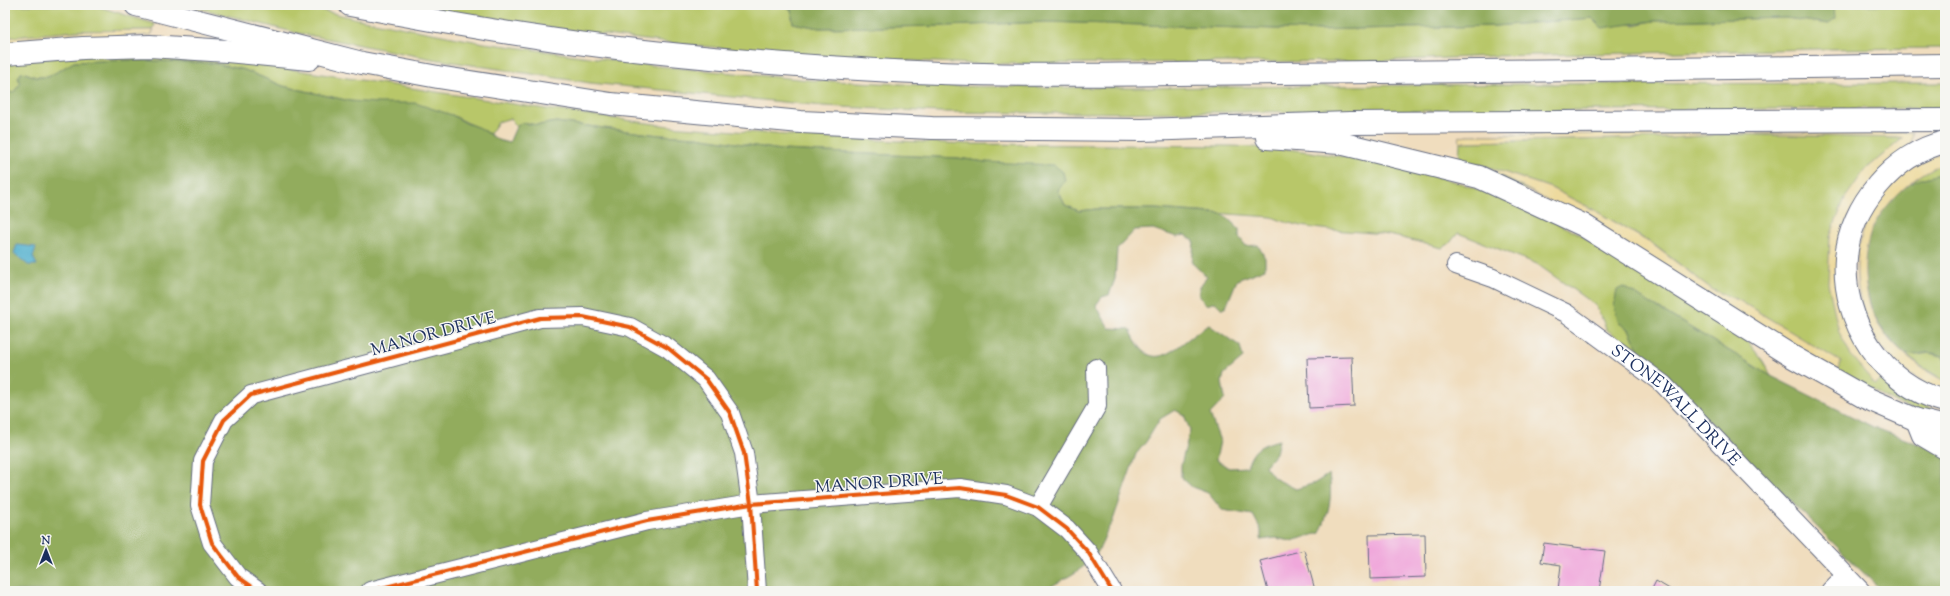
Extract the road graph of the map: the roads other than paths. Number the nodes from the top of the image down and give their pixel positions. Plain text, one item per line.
1 (136, 5) edge
2 (350, 5) edge
3 (5, 54) edge
4 (362, 62) junction
5 (1945, 65) edge
6 (1945, 120) edge
7 (1142, 130) junction
8 (1945, 142) edge
9 (1456, 265) dead end
10 (1096, 368) dead end
11 (1945, 401) edge
12 (1917, 420) junction
13 (1945, 427) edge
14 (1945, 448) edge
15 (751, 504) junction
16 (1038, 507) junction
17 (1846, 575) junction
18 (258, 591) edge
19 (370, 591) edge
20 (757, 591) edge
21 (1112, 591) edge
22 (1830, 591) edge
23 (1861, 591) edge

1 - 4 highway
2 - 5 highway
3 - 4 highway
4 - 7 highway
6 - 7 highway
7 - 12 highway
8 - 11 highway
9 - 17 street, STONEWALL DRIVE
10 - 16 street
12 - 13 highway
12 - 14 highway
15 - 16 street, MANOR DRIVE
15 - 18 street, MANOR DRIVE
15 - 19 street, MANOR DRIVE
15 - 20 street
16 - 21 street, MANOR DRIVE
17 - 22 street
17 - 23 street, STONEWALL DRIVE

